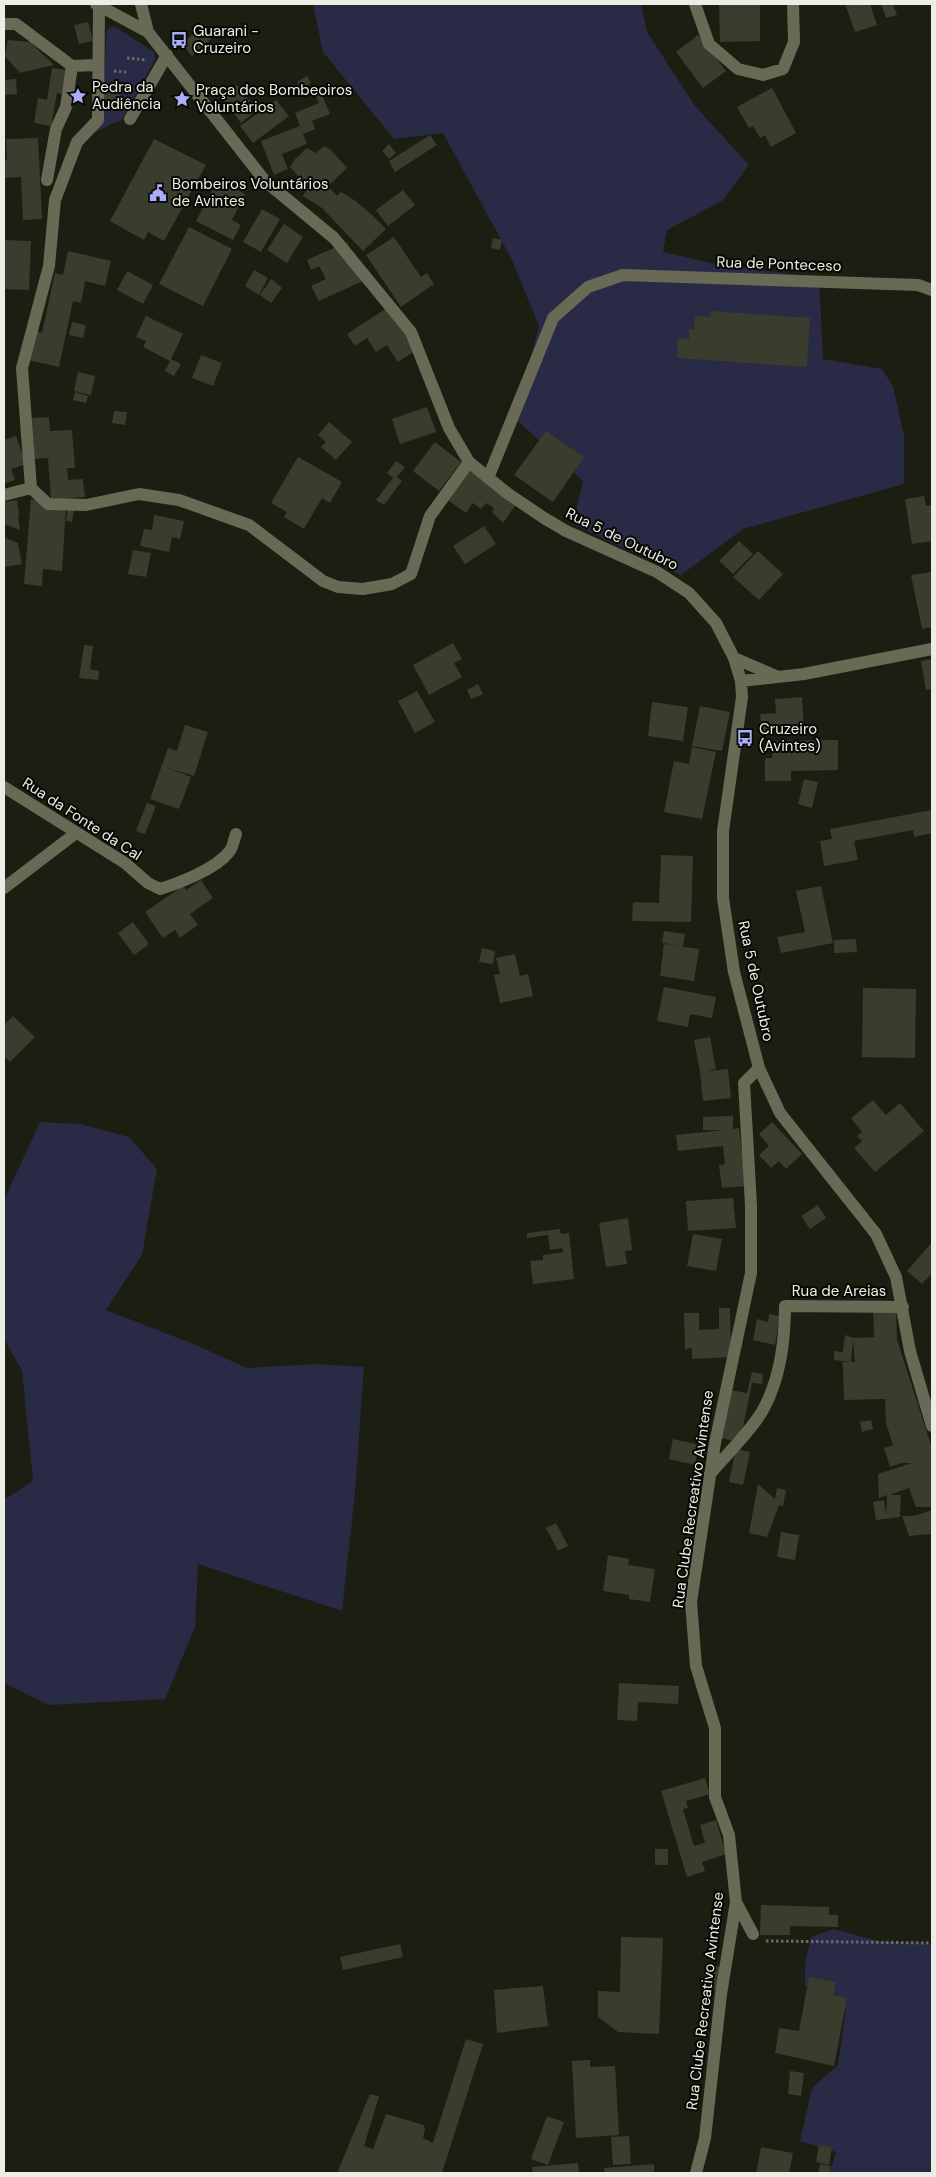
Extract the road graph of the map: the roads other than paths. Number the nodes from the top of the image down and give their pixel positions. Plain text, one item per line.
1 (141, 4) edge
2 (695, 4) edge
3 (793, 4) edge
4 (97, 5) edge
5 (4, 24) edge
6 (148, 32) junction
7 (167, 55) junction
8 (72, 66) junction
9 (102, 68) junction
10 (130, 119) dead end
11 (47, 180) dead end
12 (932, 290) edge
13 (469, 462) junction
14 (488, 478) junction
15 (31, 488) junction
16 (4, 495) edge
17 (932, 648) edge
18 (734, 658) junction
19 (778, 677) junction
20 (741, 681) junction
21 (4, 787) edge
22 (76, 833) junction
23 (236, 834) dead end
24 (4, 888) edge
25 (759, 1068) junction
26 (902, 1307) junction
27 (932, 1426) edge
28 (710, 1474) junction
29 (736, 1902) junction
30 (753, 1934) road end
31 (696, 2173) edge

1 - 6 street
2 - 3 street
4 - 6 street, Rua 5 de Outubro
4 - 9 street
5 - 8 street
6 - 7 street, Rua 5 de Outubro
7 - 10 street
7 - 13 street, Rua 5 de Outubro
8 - 9 street
8 - 11 street
9 - 15 street
12 - 14 street, Rua de Ponteceso
13 - 14 street, Rua 5 de Outubro
13 - 15 street
14 - 18 street, Rua 5 de Outubro
15 - 16 street
17 - 19 street
18 - 19 street
18 - 20 street, Rua 5 de Outubro
19 - 20 street
20 - 25 street, Rua 5 de Outubro
21 - 22 street, Rua da Fonte da Cal
22 - 23 street, Rua da Fonte da Cal
22 - 24 street
25 - 26 street, Rua 5 de Outubro
25 - 28 street, Rua Clube Recreativo Avintense
26 - 27 street, Rua 5 de Outubro
26 - 28 street, Rua de Areias
28 - 29 street, Rua Clube Recreativo Avintense
29 - 30 street
29 - 31 street, Rua Clube Recreativo Avintense

